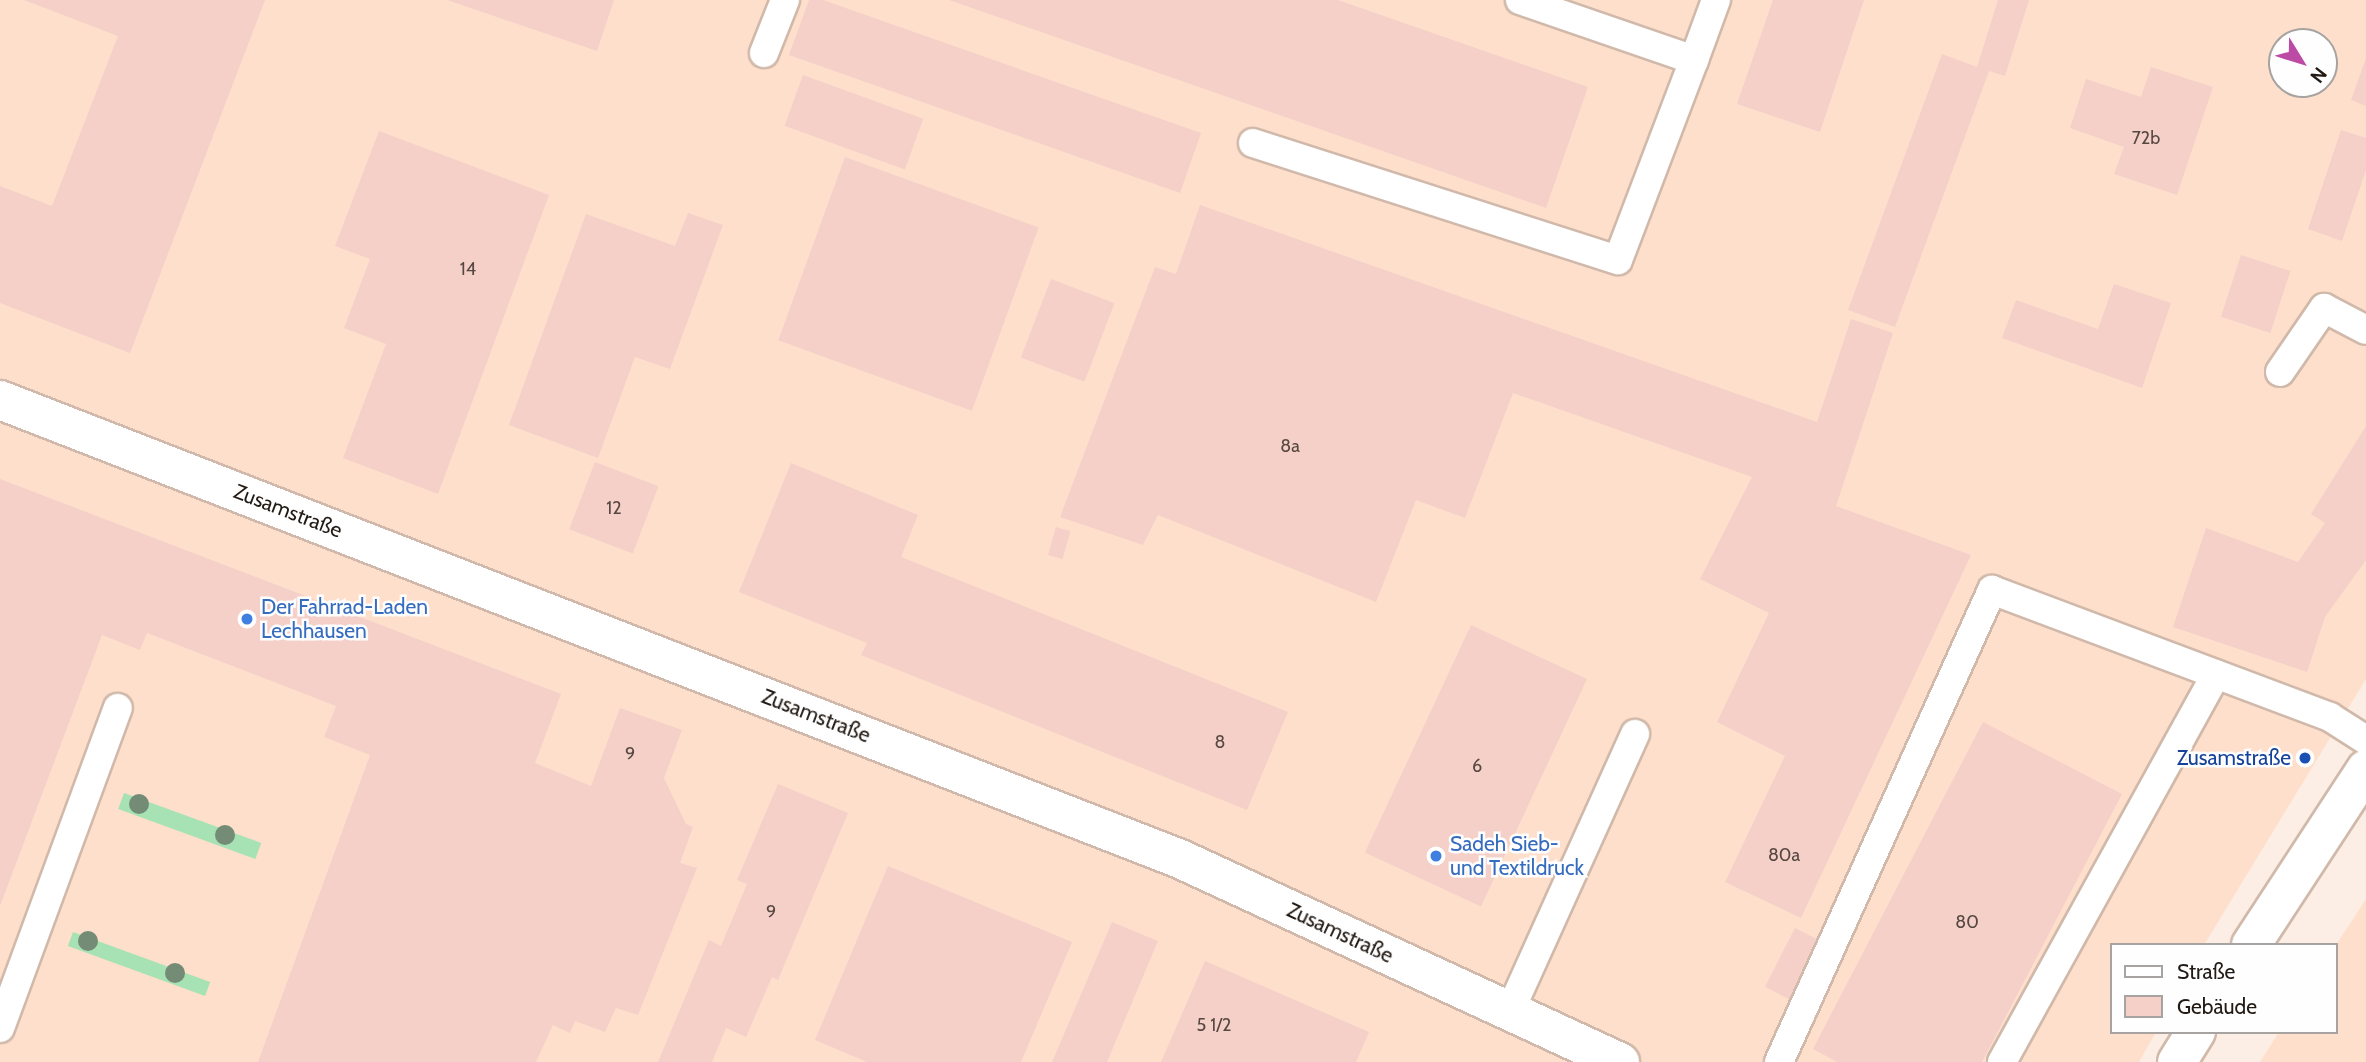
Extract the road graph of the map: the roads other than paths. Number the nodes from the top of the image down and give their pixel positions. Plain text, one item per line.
1 (785, 0) edge
2 (1520, 0) edge
3 (1716, 0) edge
4 (764, 53) dead end
5 (1695, 60) junction
6 (1253, 143) dead end
7 (2366, 330) edge
8 (2280, 372) dead end
9 (0, 400) edge
10 (2216, 674) junction
11 (118, 708) dead end
12 (1635, 734) dead end
13 (2366, 740) edge
14 (2366, 769) edge
15 (2252, 943) edge
16 (1510, 1011) junction
17 (0, 1028) edge
18 (2195, 1034) edge
19 (1620, 1062) edge
20 (1779, 1062) edge
21 (2001, 1062) edge
22 (2177, 1062) edge

1 - 4 lane
2 - 5 lane
3 - 5 lane
5 - 6 lane
7 - 8 lane
9 - 16 street, Zusamstraße
10 - 13 lane
10 - 20 lane
10 - 21 lane
11 - 17 lane
12 - 16 lane
14 - 15 street
16 - 19 street, Zusamstraße
18 - 22 street

